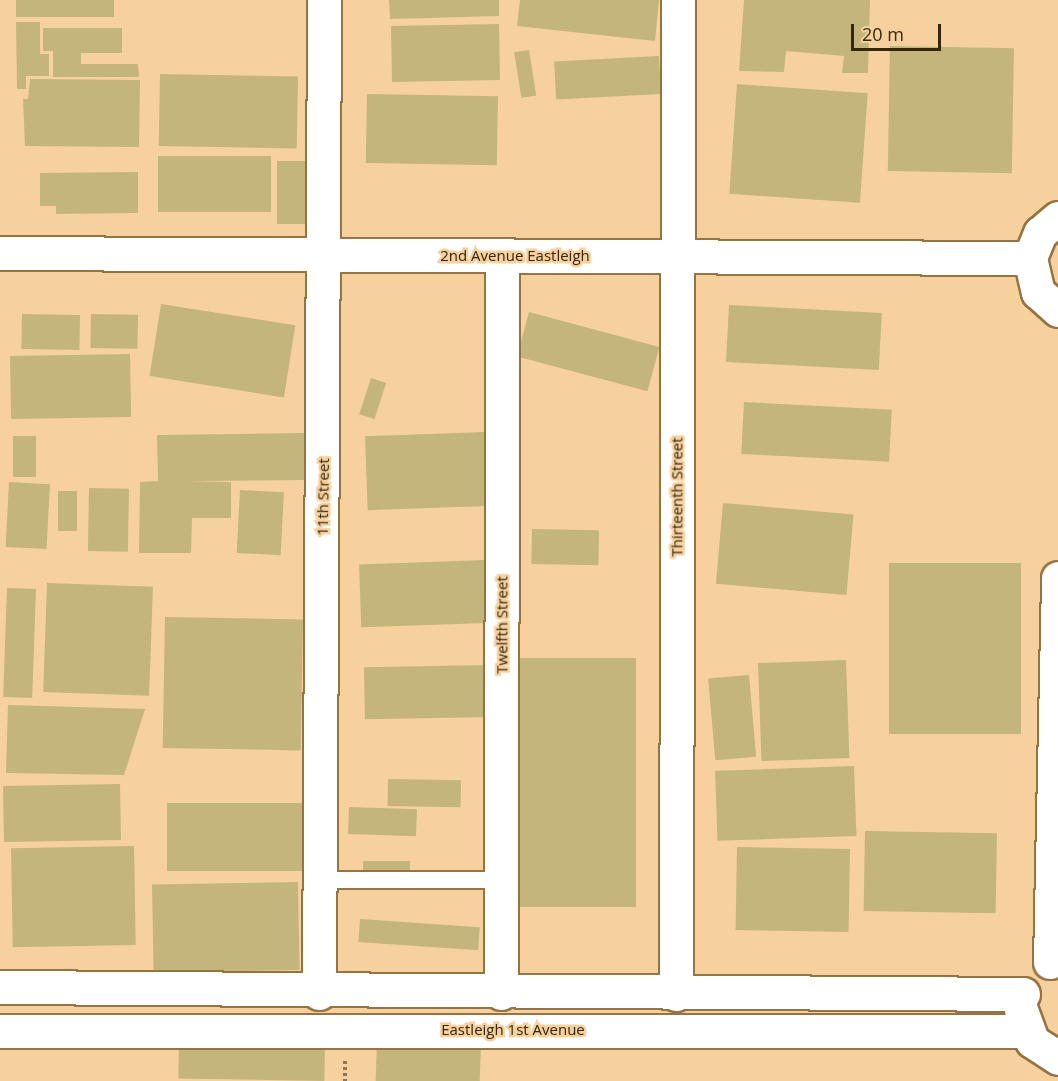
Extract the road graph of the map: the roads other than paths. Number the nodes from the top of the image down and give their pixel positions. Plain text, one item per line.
1 (324, 0) edge
2 (678, 0) edge
3 (1058, 219) edge
4 (0, 253) edge
5 (325, 255) junction
6 (502, 256) junction
7 (678, 257) junction
8 (1030, 258) junction
9 (1058, 310) edge
10 (1058, 578) edge
11 (320, 880) junction
12 (501, 880) junction
13 (1054, 961) edge
14 (0, 987) edge
15 (319, 993) junction
16 (501, 993) junction
17 (676, 994) junction
18 (1023, 994) junction
19 (0, 1031) edge
20 (1041, 1055) edge

1 - 5 street, 11th Street
2 - 7 street, Thirteenth Street
3 - 8 street
4 - 5 street, 2nd Avenue Eastleigh
5 - 6 street, 2nd Avenue Eastleigh
5 - 11 street, 11th Street
6 - 7 street, 2nd Avenue Eastleigh
6 - 12 street, Twelfth Street
7 - 8 street, 2nd Avenue Eastleigh
7 - 17 street, Thirteenth Street
8 - 9 street
10 - 13 street
11 - 12 lane
11 - 15 street, 11th Street
12 - 16 street, Twelfth Street
13 - 18 street
14 - 15 street
15 - 16 street
16 - 17 street
17 - 18 street
18 - 20 street
19 - 20 street, Eastleigh 1st Avenue

